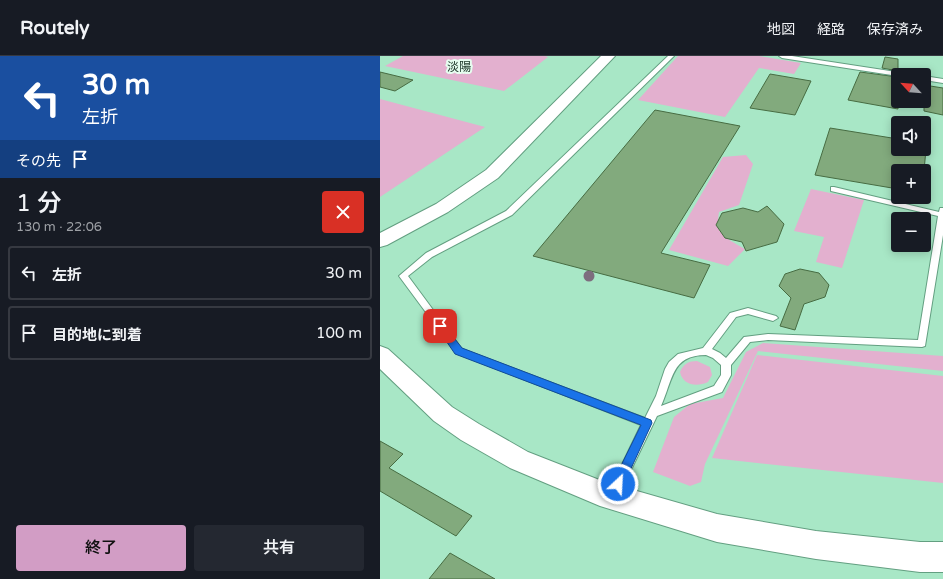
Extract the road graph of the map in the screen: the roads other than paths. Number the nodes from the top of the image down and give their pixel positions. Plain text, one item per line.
1 (608, 56) edge
2 (671, 56) edge
3 (782, 56) edge
4 (891, 73) edge
5 (931, 79) edge
6 (943, 81) edge
7 (834, 189) dead end
8 (943, 213) edge
9 (380, 241) edge
10 (773, 318) dead end
11 (706, 350) junction
12 (380, 355) edge
13 (726, 364) junction
14 (653, 413) junction
15 (647, 423) junction
16 (612, 497) junction
17 (943, 557) edge

1 - 9 street
2 - 15 lane
3 - 4 lane
5 - 6 lane
7 - 8 lane
8 - 13 lane
10 - 11 lane
11 - 13 lane
11 - 14 lane
12 - 16 street
13 - 14 lane
14 - 15 lane
15 - 16 lane
16 - 17 street

